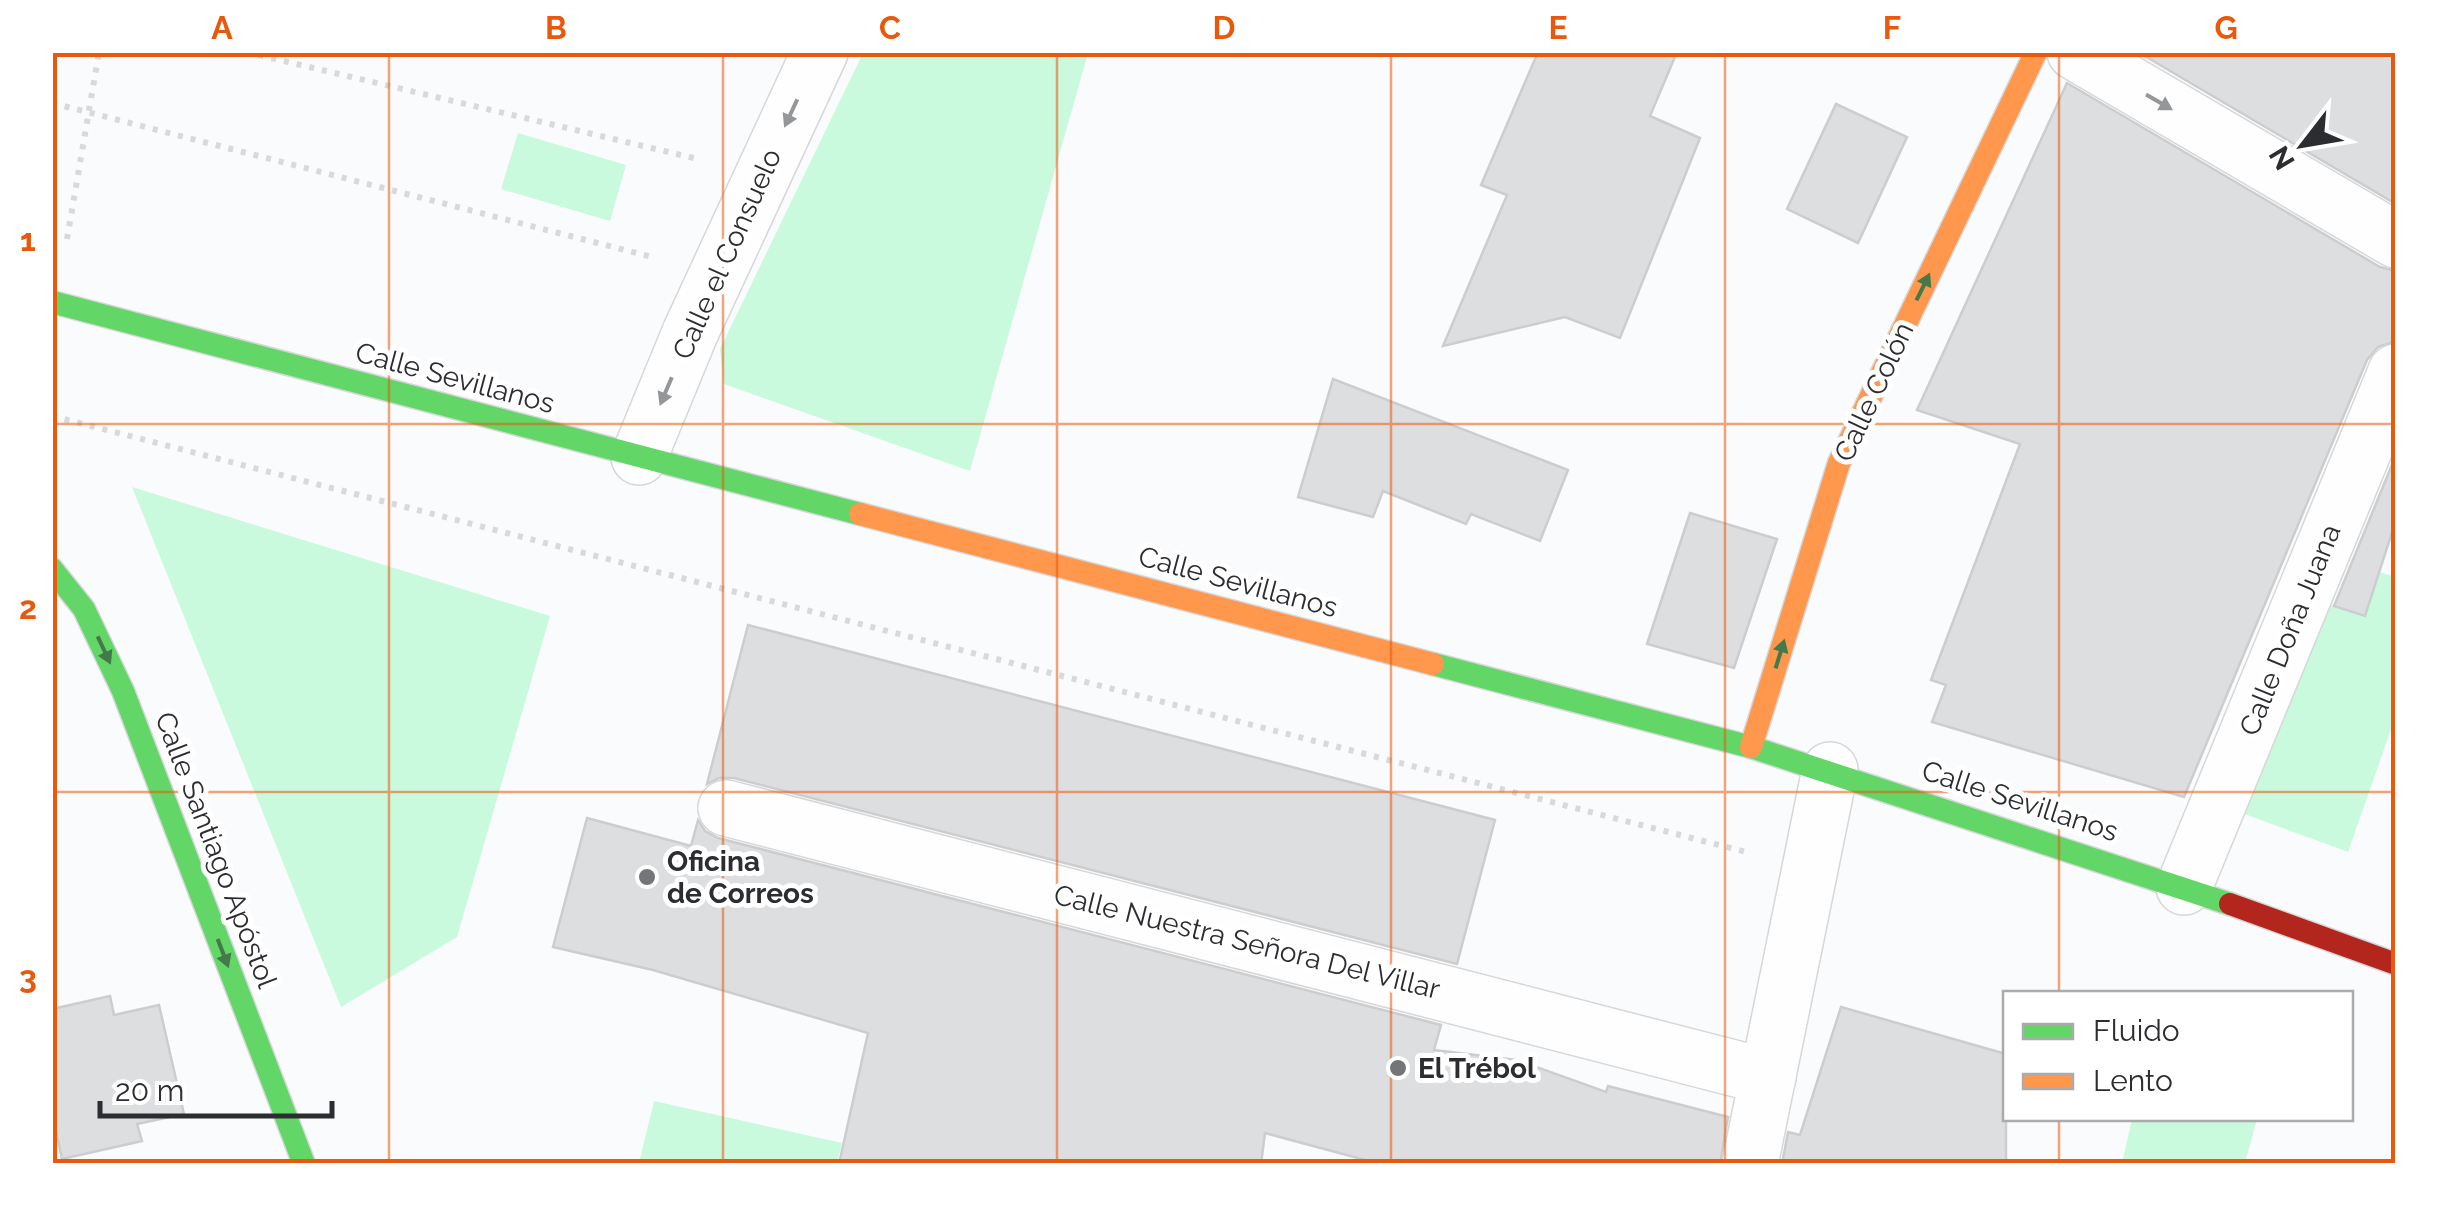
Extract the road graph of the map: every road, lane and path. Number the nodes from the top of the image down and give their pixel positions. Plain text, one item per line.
1 (99, 52) edge
2 (246, 52) edge
3 (820, 52) edge
4 (2036, 52) edge
5 (2074, 52) edge
6 (52, 103) edge
7 (90, 112) junction
8 (762, 174) junction
9 (2396, 240) edge
10 (717, 274) junction
11 (54, 303) edge
12 (2396, 372) edge
13 (52, 416) edge
14 (638, 457) junction
15 (52, 569) edge
16 (1751, 747) junction
17 (1830, 770) junction
18 (726, 808) dead end
19 (1810, 868) junction
20 (2184, 887) junction
21 (2396, 964) edge
22 (1768, 1077) junction
23 (304, 1164) edge
24 (1750, 1164) edge

1 - 7 path
2 - 8 path
3 -> 8 street, Calle el Consuelo
16 -> 4 main road, Calle Colón
5 -> 9 street
6 - 7 path
7 - 10 path
7 - 11 path
8 - 10 street, Calle el Consuelo
10 -> 14 street, Calle el Consuelo
11 - 14 main road, Calle Sevillanos
12 - 20 street, Calle Doña Juana
13 - 19 path
14 - 16 main road, Calle Sevillanos
15 -> 23 main road, Calle Santiago Apóstol
16 - 17 main road, Calle Sevillanos
17 - 19 street
17 - 20 main road, Calle Sevillanos
18 - 22 street, Calle Nuestra Señora Del Villar
19 - 22 street
20 - 21 main road, Calle Sevillanos
22 - 24 street

